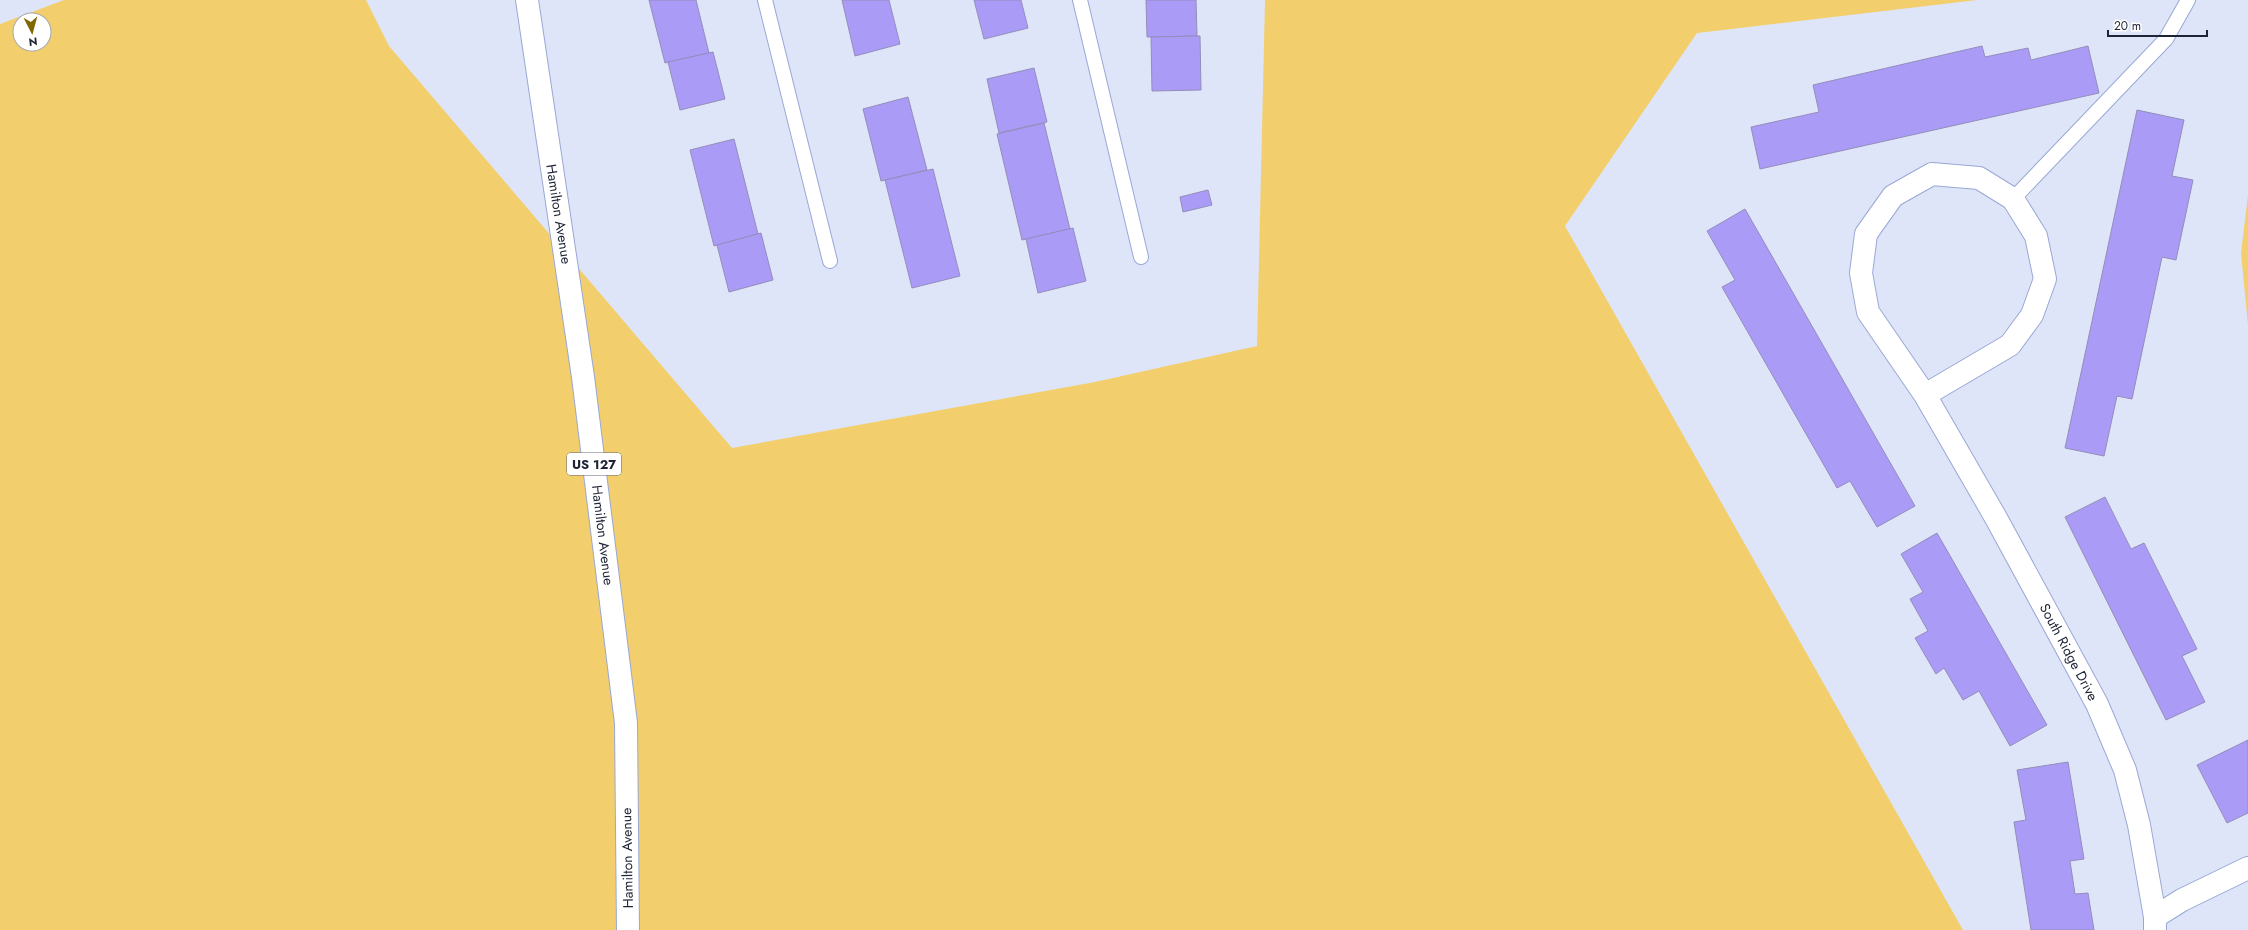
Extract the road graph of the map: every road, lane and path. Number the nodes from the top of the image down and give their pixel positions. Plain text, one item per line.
1 (527, 0) edge
2 (765, 0) edge
3 (1080, 0) edge
4 (2188, 0) edge
5 (2013, 199) junction
6 (1141, 257) dead end
7 (830, 261) dead end
8 (1925, 395) junction
9 (2248, 868) edge
10 (2155, 924) edge
11 (628, 930) edge

1 - 11 street, Hamilton Avenue / US 127
2 - 7 lane
3 - 6 lane
4 - 5 lane
5 - 8 street, South Ridge Drive
5 - 8 street, South Ridge Drive
8 - 10 street, South Ridge Drive
9 - 10 street

